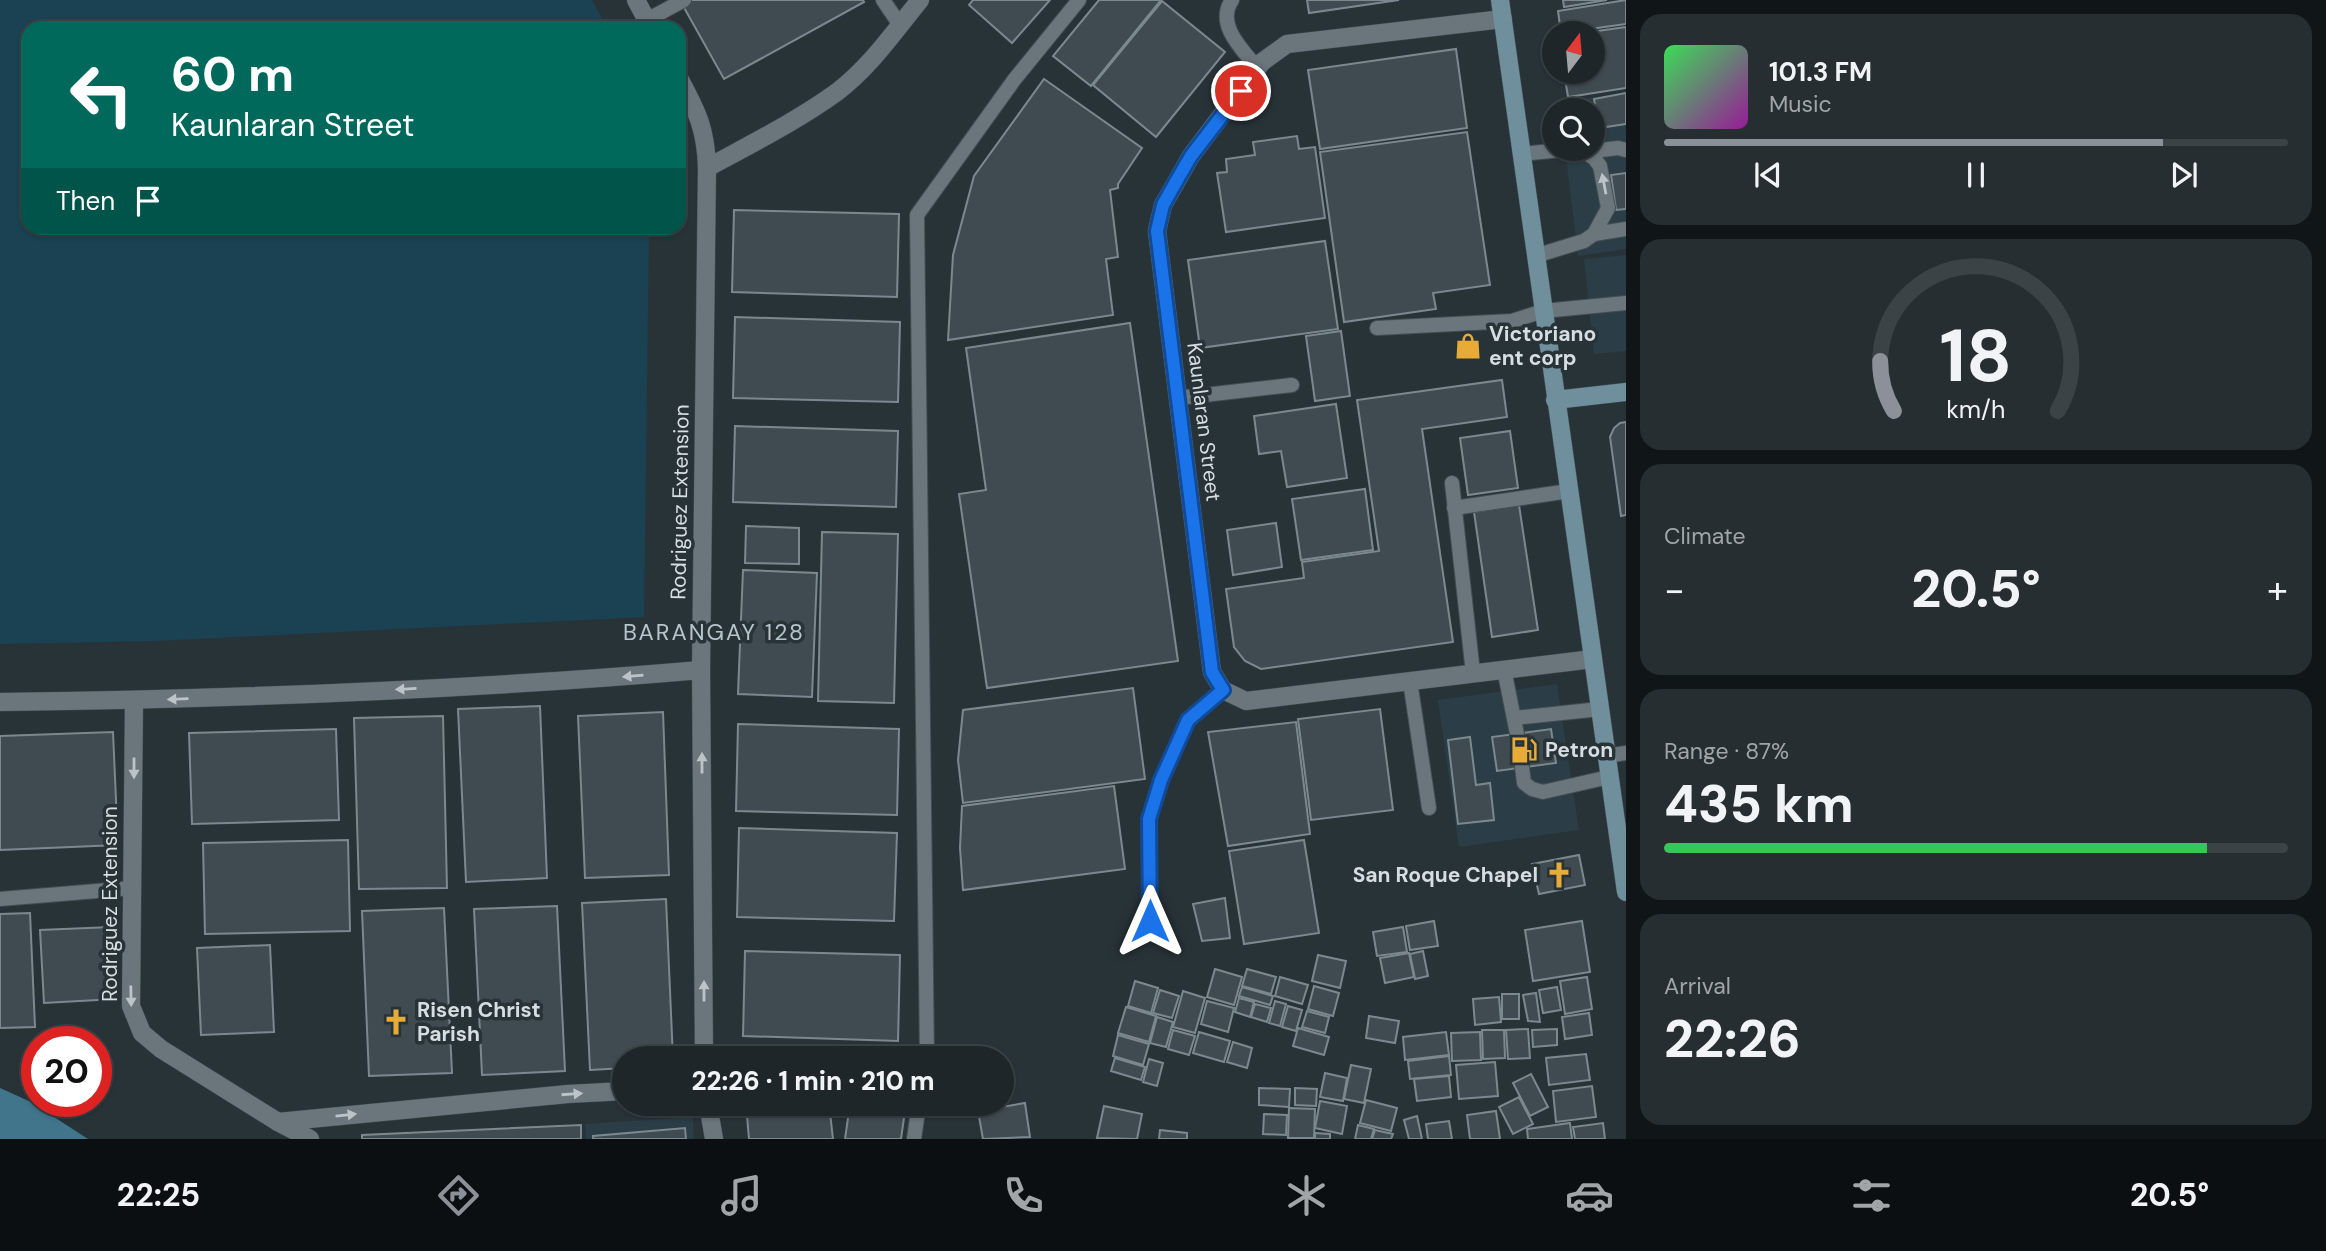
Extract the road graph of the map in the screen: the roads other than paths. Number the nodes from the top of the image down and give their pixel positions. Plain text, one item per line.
1 (636, 0) edge
2 (684, 0) edge
3 (883, 0) edge
4 (920, 0) edge
5 (1079, 0) edge
6 (1232, 0) edge
7 (1500, 0) edge
8 (1503, 19) junction
9 (647, 21) edge
10 (653, 21) edge
11 (900, 24) junction
12 (1258, 69) junction
13 (686, 92) edge
14 (1605, 150) edge
15 (1626, 150) edge
16 (1542, 152) edge
17 (1521, 154) junction
18 (1596, 161) edge
19 (707, 168) junction
20 (1626, 229) edge
21 (1594, 234) junction
22 (1535, 256) junction
23 (1626, 303) edge
24 (1543, 311) junction
25 (1377, 328) dead end
26 (1292, 385) dead end
27 (1626, 392) edge
28 (1178, 398) junction
29 (1555, 400) junction
30 (1452, 484) dead end
31 (1569, 491) junction
32 (1454, 508) junction
33 (1593, 659) junction
34 (1504, 669) junction
35 (701, 670) junction
36 (1473, 673) junction
37 (1410, 681) junction
38 (1223, 690) junction
39 (134, 700) junction
40 (0, 702) edge
41 (1600, 709) junction
42 (1514, 718) junction
43 (1517, 734) dead end
44 (1626, 753) edge
45 (1606, 756) junction
46 (1522, 767) dead end
47 (1609, 777) junction
48 (1429, 808) dead end
49 (1623, 846) edge
50 (133, 888) junction
51 (1626, 892) edge
52 (0, 899) edge
53 (1150, 921) dead end
54 (704, 1046) edge
55 (927, 1046) edge
56 (612, 1092) edge
57 (710, 1116) edge
58 (917, 1116) edge
59 (278, 1122) junction
60 (310, 1139) edge
61 (714, 1139) edge
62 (914, 1139) edge

1 - 9 street
2 - 10 lane
3 - 11 lane
4 - 11 street
5 - 55 lane
6 - 12 lane
7 - 8 main road
8 - 12 street, Kaunlaran Street
8 - 17 main road
11 - 19 street
12 - 28 street, Kaunlaran Street
13 - 19 street, Rodriguez Extension
14 - 15 lane
16 - 17 lane
17 - 22 main road
21 -> 18 lane
19 - 35 street, Rodriguez Extension
20 - 21 lane
21 - 22 lane
22 - 24 main road
23 - 24 lane
24 - 25 lane
24 - 29 main road
26 - 28 lane
27 - 29 main road
28 - 38 street, Kaunlaran Street
29 - 31 main road
30 - 32 lane
31 - 32 lane
31 - 33 main road
32 - 36 lane
33 - 34 street
33 - 41 main road
34 - 36 street
34 - 42 lane
35 -> 39 street
54 -> 35 street, Rodriguez Extension
36 - 37 street
37 - 38 street
37 - 48 lane
38 - 53 lane
39 - 40 street
39 -> 50 street, Rodriguez Extension
41 - 42 lane
41 - 45 main road
42 - 43 lane
44 - 45 lane
45 - 47 main road
46 - 47 lane
47 - 49 main road
49 - 51 main road
50 - 52 lane
50 -> 59 street, Rodriguez Extension
59 -> 56 street
57 - 61 street
58 - 62 lane
59 - 60 street, Rodriguez Extension

